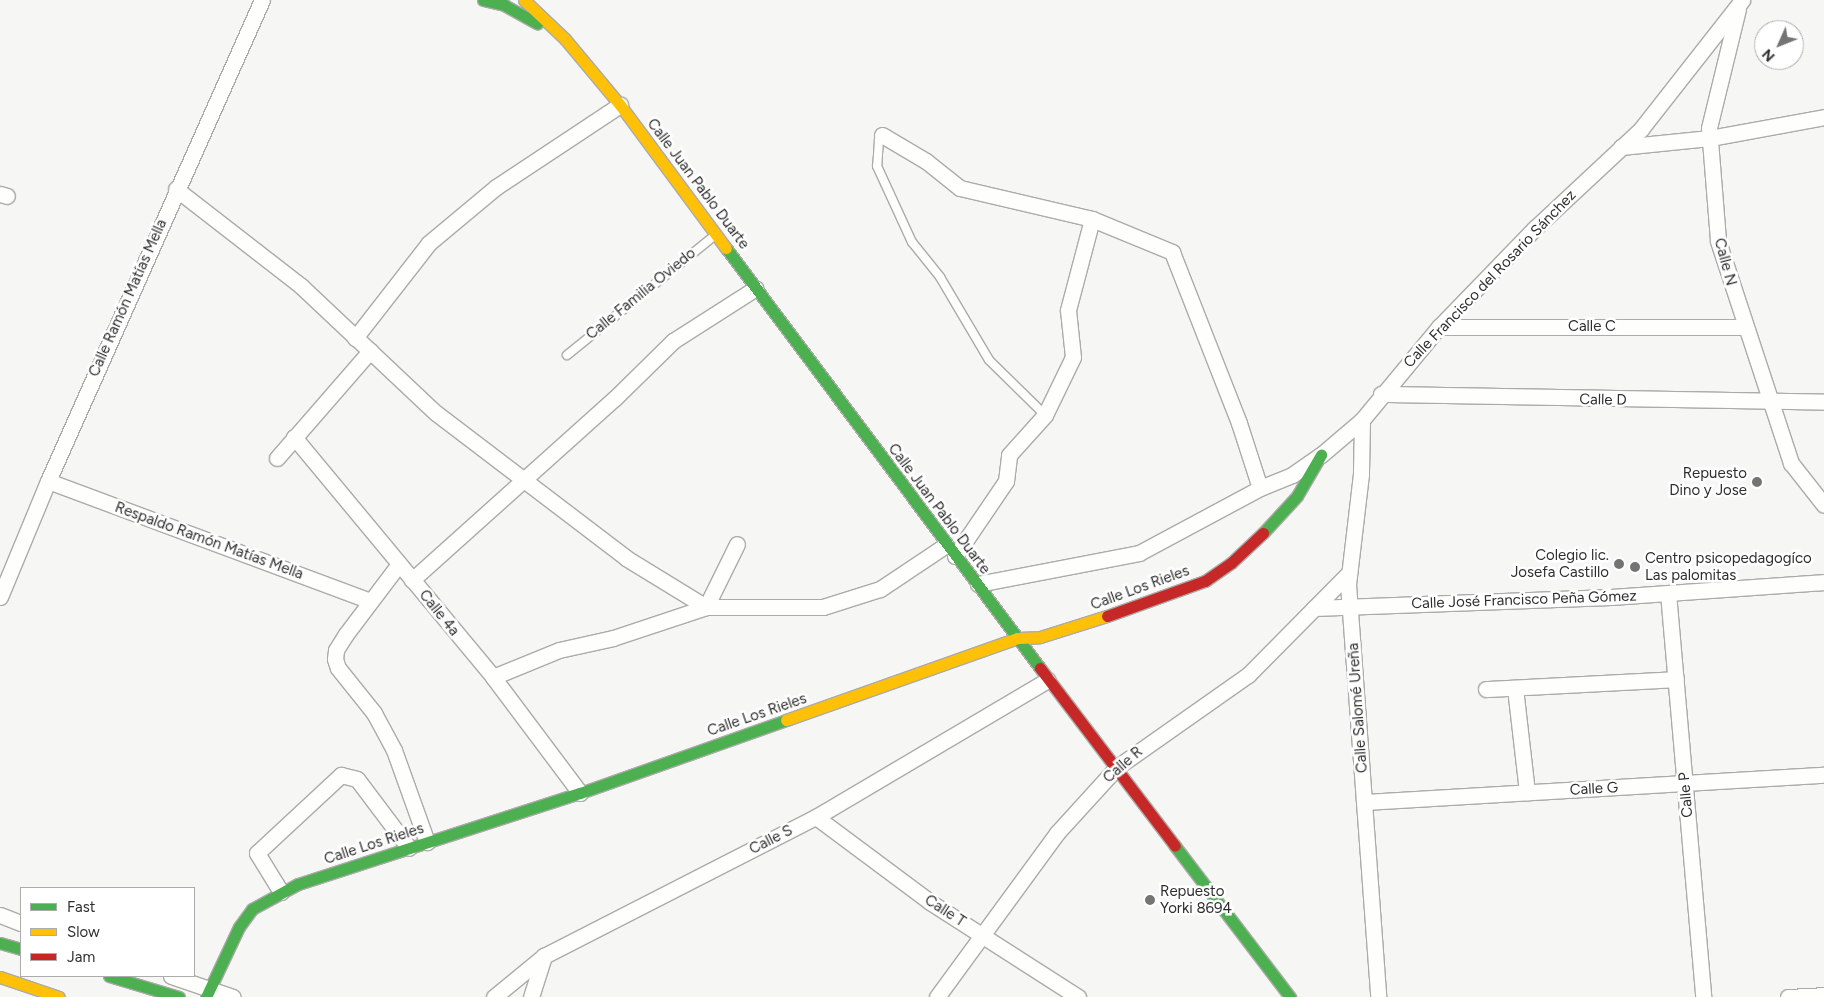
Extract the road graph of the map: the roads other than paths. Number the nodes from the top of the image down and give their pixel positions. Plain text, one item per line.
1 (262, 0) edge
2 (483, 0) edge
3 (524, 0) edge
4 (1741, 1) edge
5 (565, 39) junction
6 (620, 105) junction
7 (1824, 117) edge
8 (882, 135) joint
9 (1710, 138) junction
10 (1621, 148) junction
11 (176, 189) junction
12 (1092, 219) junction
13 (716, 234) junction
14 (756, 288) junction
15 (1439, 327) junction
16 (1744, 327) junction
17 (355, 338) junction
18 (370, 351) junction
19 (567, 355) dead end
20 (1381, 394) junction
21 (1824, 402) edge
22 (1772, 403) junction
23 (1045, 415) junction
24 (1362, 420) junction
25 (294, 438) junction
26 (1320, 455) junction
27 (277, 458) dead end
28 (522, 480) junction
29 (48, 481) junction
30 (1260, 488) junction
31 (1824, 505) edge
32 (738, 544) dead end
33 (950, 551) junction
34 (398, 564) junction
35 (1349, 573) junction
36 (412, 580) junction
37 (1824, 582) edge
38 (978, 584) junction
39 (1668, 593) junction
40 (0, 597) edge
41 (370, 601) junction
42 (706, 606) junction
43 (1350, 607) junction
44 (1314, 608) junction
45 (1017, 638) junction
46 (493, 678) junction
47 (1676, 679) junction
48 (1048, 680) junction
49 (1515, 688) junction
50 (1486, 689) dead end
51 (1117, 766) junction
52 (1824, 776) edge
53 (1686, 783) junction
54 (580, 792) junction
55 (1527, 792) junction
56 (1364, 802) junction
57 (816, 817) junction
58 (427, 842) junction
59 (410, 848) junction
60 (281, 892) junction
61 (0, 915) edge
62 (20, 923) edge
63 (983, 936) junction
64 (0, 943) edge
65 (20, 949) edge
66 (544, 956) junction
67 (0, 977) edge
68 (112, 977) edge
69 (173, 977) edge
70 (208, 993) edge
71 (1824, 995) edge
72 (59, 997) edge
73 (179, 997) edge
74 (233, 997) edge
75 (494, 997) edge
76 (531, 997) edge
77 (937, 997) edge
78 (1078, 997) edge
79 (1290, 997) edge
80 (1378, 997) edge
81 (1704, 997) edge
82 (1788, 997) edge

1 - 11 street, Calle Ramón Matías Mella
2 - 5 main road, Calle Juan Pablo Duarte
3 - 5 main road, Calle Juan Pablo Duarte
4 - 9 street, Calle N
4 - 10 street, Calle Francisco del Rosario Sánchez
5 - 6 main road, Calle Juan Pablo Duarte
6 - 13 main road, Calle Juan Pablo Duarte
6 - 17 street
7 - 9 street
8 - 12 street
8 - 23 lane
9 - 10 street
9 - 16 street, Calle N
10 - 15 street, Calle Francisco del Rosario Sánchez
11 - 17 street
11 - 29 street, Calle Ramón Matías Mella
12 - 23 street
12 - 30 street
13 - 14 main road, Calle Juan Pablo Duarte
13 - 19 lane, Calle Familia Oviedo
14 - 28 street
14 - 33 main road, Calle Juan Pablo Duarte
15 - 16 street, Calle C
15 - 20 street, Calle Francisco del Rosario Sánchez
16 - 22 street, Calle N
17 - 18 street
18 - 25 street
18 - 28 street
20 - 22 street, Calle D
20 - 24 street, Calle Francisco del Rosario Sánchez
21 - 22 street, Calle D
22 - 31 street, Calle N
23 - 33 street
24 - 26 street, Calle Francisco del Rosario Sánchez
24 - 35 street, Calle Salomé Ureña
25 - 27 street
25 - 34 street, Calle 4a
26 - 30 street, Calle Francisco del Rosario Sánchez
26 - 45 main road, Calle Los Rieles
28 - 36 street
28 - 42 street
29 - 40 street, Calle Ramón Matías Mella
29 - 41 street, Respaldo Ramón Matías Mella
30 - 38 street, Calle Francisco del Rosario Sánchez
32 - 42 street
33 - 38 main road, Calle Juan Pablo Duarte
33 - 42 street
34 - 36 street, Calle 4a
34 - 41 street
35 - 43 street, Calle Salomé Ureña
35 - 44 street, Calle R
36 - 46 street, Calle 4a
37 - 39 street, Calle José Francisco Peña Gómez
38 - 45 main road, Calle Juan Pablo Duarte
39 - 43 street, Calle José Francisco Peña Gómez
39 - 47 street, Calle P
41 - 58 street
42 - 46 street
43 - 44 street, Calle José Francisco Peña Gómez
43 - 56 street, Calle Salomé Ureña
44 - 51 street, Calle R
45 - 48 main road, Calle Juan Pablo Duarte
45 - 54 main road, Calle Los Rieles
46 - 54 street, Calle 4a
47 - 49 street
47 - 53 street, Calle P
48 - 51 main road, Calle Juan Pablo Duarte
48 - 57 street, Calle S
49 - 50 street
49 - 55 street
51 - 63 street, Calle R
51 - 79 main road, Calle Juan Pablo Duarte
52 - 53 street, Calle G
53 - 55 street, Calle G
53 - 81 street, Calle P
54 - 58 main road, Calle Los Rieles
55 - 56 street, Calle G
56 - 80 street, Calle Salomé Ureña
57 - 63 street, Calle T
57 - 66 street, Calle S
58 - 59 main road, Calle Los Rieles
59 - 60 main road, Calle Los Rieles
59 - 60 street
60 - 70 main road, Calle Los Rieles
61 - 62 street
63 - 77 street, Calle R
63 - 78 street, Calle T
64 - 65 main road
66 - 75 street, Calle S
66 - 76 street
67 - 72 main road
68 - 73 main road
69 - 70 street
70 - 74 street
71 - 82 street

